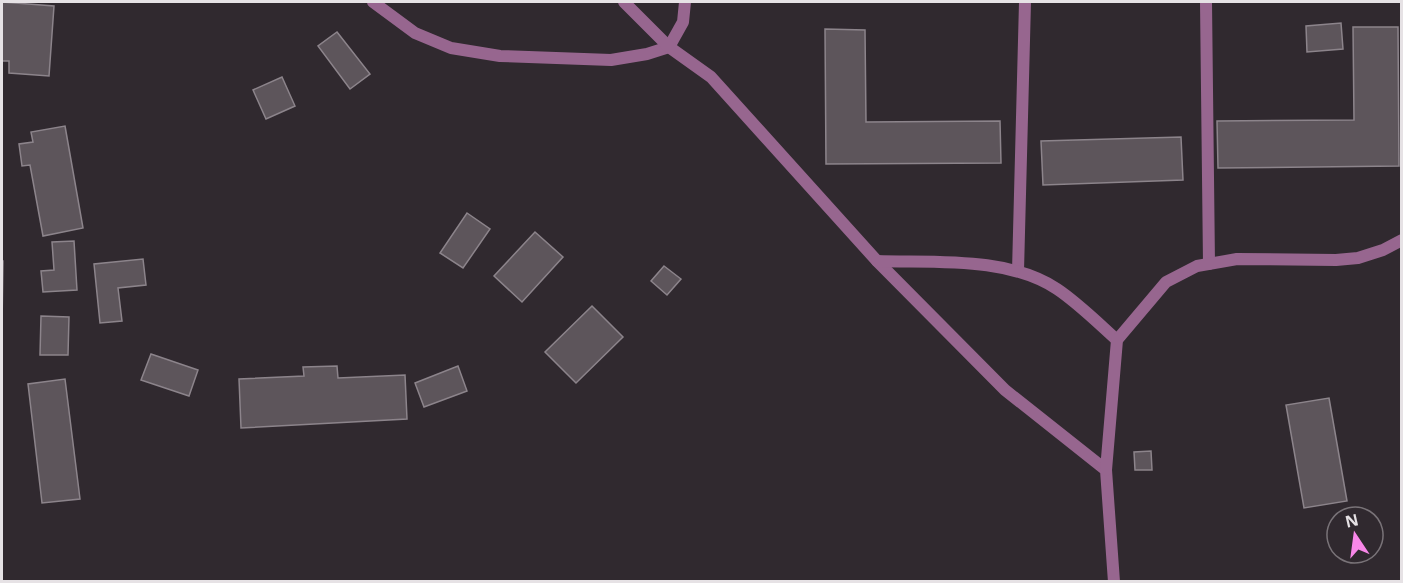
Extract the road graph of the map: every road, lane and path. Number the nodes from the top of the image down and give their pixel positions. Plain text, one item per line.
1 (373, 2) edge
2 (624, 2) edge
3 (686, 2) edge
4 (1025, 2) edge
5 (1206, 2) edge
6 (669, 47) junction
7 (1401, 240) edge
8 (877, 261) junction
9 (1209, 264) junction
10 (1018, 271) junction
11 (1117, 340) junction
12 (1106, 470) junction
13 (1114, 582) edge

1 - 6 street
2 - 6 street
3 - 6 street
4 - 10 street
5 - 9 street
6 - 8 street
7 - 9 street
8 - 10 street
8 - 12 street
9 - 11 street
10 - 11 street
11 - 12 street
12 - 13 street

